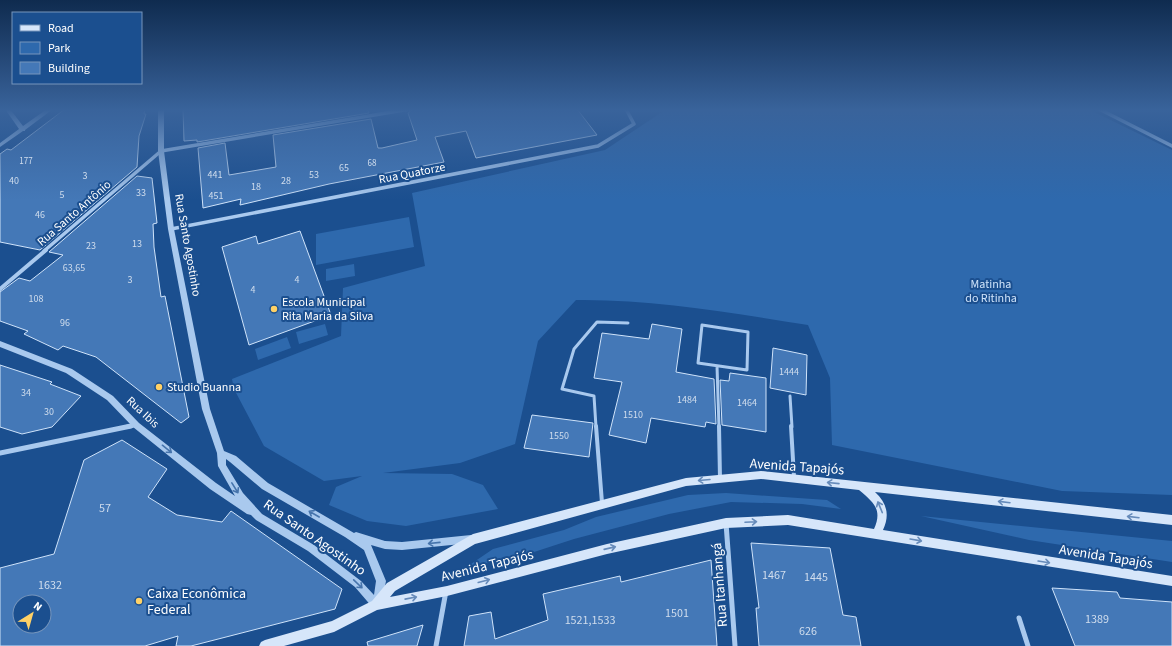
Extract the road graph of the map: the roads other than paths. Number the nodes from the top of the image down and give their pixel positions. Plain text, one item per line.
1 (9, 139) edge
2 (161, 139) edge
3 (231, 139) edge
4 (609, 139) edge
5 (1158, 139) edge
6 (0, 145) edge
7 (1172, 146) edge
8 (161, 151) junction
9 (171, 229) junction
10 (0, 289) edge
11 (628, 323) dead end
12 (0, 344) edge
13 (717, 366) junction
14 (790, 396) dead end
15 (136, 425) junction
16 (0, 453) edge
17 (221, 453) junction
18 (720, 479) junction
19 (794, 479) junction
20 (861, 486) junction
21 (603, 504) junction
22 (259, 517) junction
23 (1172, 520) edge
24 (726, 523) junction
25 (877, 533) junction
26 (348, 534) junction
27 (472, 538) junction
28 (1172, 582) edge
29 (446, 591) junction
30 (376, 605) junction
31 (1019, 618) dead end
32 (264, 646) edge
33 (436, 646) edge
34 (735, 646) edge
35 (1028, 646) edge

1 - 6 street
2 - 8 street, Rua Santo Agostinho
3 - 8 street
4 - 9 street, Rua Quatorze
5 - 7 street
8 - 9 street, Rua Santo Agostinho
8 - 10 street, Rua Santo Antônio
9 - 17 street, Rua Santo Agostinho
11 - 21 lane
12 - 15 street, Rua Ibis
13 - 13 lane
13 - 18 lane
14 - 19 lane
15 - 16 street
15 -> 22 street, Rua Ibis
17 -> 22 street, Rua Santo Agostinho
26 -> 17 street, Rua Santo Agostinho
18 - 19 main road, Avenida Tapajós
18 -> 21 main road, Avenida Tapajós
20 -> 19 main road, Avenida Tapajós
23 -> 20 main road, Avenida Tapajós
25 -> 20 main road
21 - 27 main road, Avenida Tapajós
22 -> 30 street, Rua Santo Agostinho
24 -> 25 main road, Avenida Tapajós
29 -> 24 main road, Avenida Tapajós
24 - 34 street, Rua Itanhangá
25 -> 28 main road, Avenida Tapajós
27 -> 26 street
26 - 30 street, Rua Santo Agostinho
27 - 30 main road, Avenida Tapajós
30 -> 29 main road, Avenida Tapajós
29 - 33 street
30 - 32 main road, Avenida Tapajós
31 - 35 street

